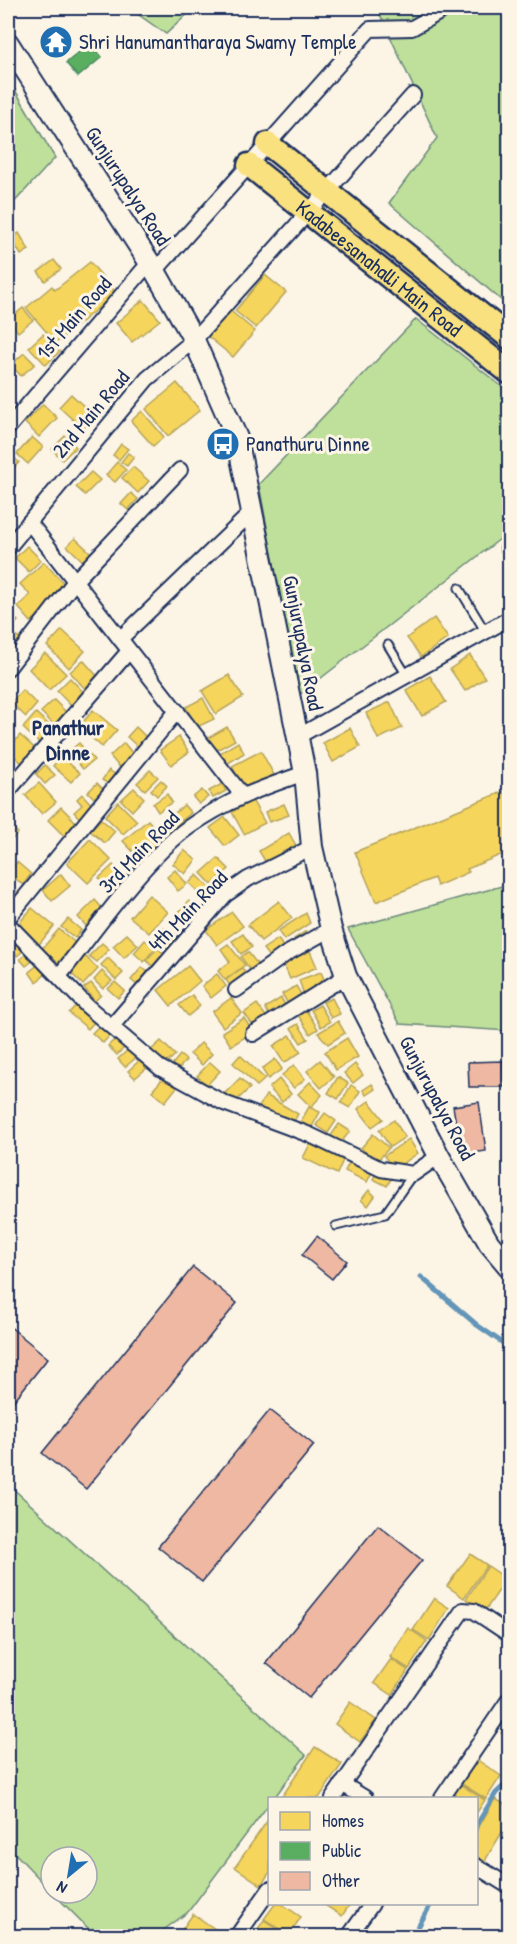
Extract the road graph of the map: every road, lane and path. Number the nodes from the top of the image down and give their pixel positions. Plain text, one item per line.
1 (447, 8) edge
2 (8, 44) edge
3 (413, 94) dead end
4 (268, 144) junction
5 (249, 165) junction
6 (327, 190) junction
7 (309, 211) junction
8 (152, 267) junction
9 (510, 338) edge
10 (194, 340) junction
11 (510, 373) edge
12 (8, 428) edge
13 (180, 470) dead end
14 (252, 512) junction
15 (29, 522) junction
16 (8, 548) edge
17 (75, 581) junction
18 (459, 588) dead end
19 (510, 618) edge
20 (484, 632) junction
21 (120, 639) junction
22 (388, 645) dead end
23 (129, 651) junction
24 (8, 668) edge
25 (406, 674) junction
26 (177, 711) junction
27 (297, 736) junction
28 (305, 773) junction
29 (8, 791) edge
30 (242, 795) junction
31 (312, 847) junction
32 (8, 918) edge
33 (8, 924) edge
34 (331, 929) junction
35 (58, 976) junction
36 (346, 976) junction
37 (236, 990) dead end
38 (112, 1026) junction
39 (253, 1034) dead end
40 (440, 1156) junction
41 (413, 1174) junction
42 (336, 1226) dead end
43 (510, 1268) edge
44 (510, 1635) edge
45 (510, 1698) edge
46 (342, 1785) junction
47 (334, 1797) edge
48 (363, 1797) edge
49 (443, 1797) edge
50 (478, 1867) edge
51 (510, 1887) edge
52 (268, 1892) edge
53 (371, 1905) edge
54 (237, 1936) edge
55 (350, 1936) edge

1 - 4 street, 1st Main Road
2 - 8 street, Gunjurupalya Road
3 - 6 street, 2nd Main Road
4 - 5 street, 1st Main Road
4 - 6 main road, Kadabeesanahalli Main Road
5 - 7 main road, Kadabeesanahalli Main Road
5 - 8 street, 1st Main Road
6 - 7 street, 2nd Main Road
6 - 9 main road, Kadabeesanahalli Main Road
7 - 10 street, 2nd Main Road
7 - 11 main road, Kadabeesanahalli Main Road
8 - 10 street, Gunjurupalya Road
8 - 12 street, 1st Main Road
10 - 14 street, Gunjurupalya Road
10 - 15 street, 2nd Main Road
13 - 17 street
14 - 21 street
14 - 27 street, Gunjurupalya Road
15 - 16 street, 2nd Main Road
15 - 17 street
17 - 21 street
17 - 24 street
18 - 20 lane
19 - 20 street
20 - 25 street
21 - 23 street
22 - 25 lane
23 - 26 street
23 - 29 street
25 - 27 street
26 - 30 street
26 - 32 street
27 - 28 street, Gunjurupalya Road
28 - 30 street, 3rd Main Road
28 - 31 street, Gunjurupalya Road
30 - 35 street, 3rd Main Road
31 - 34 street, Gunjurupalya Road
31 - 38 street, 4th Main Road
33 - 35 street
34 - 36 street, Gunjurupalya Road
34 - 37 street
35 - 38 street
36 - 39 street
36 - 40 street, Gunjurupalya Road
38 - 41 street
40 - 41 street
40 - 43 street, Gunjurupalya Road
41 - 42 lane
44 - 46 street
45 - 49 street
46 - 47 street
46 - 48 street
50 - 51 street
52 - 54 street
53 - 55 street

